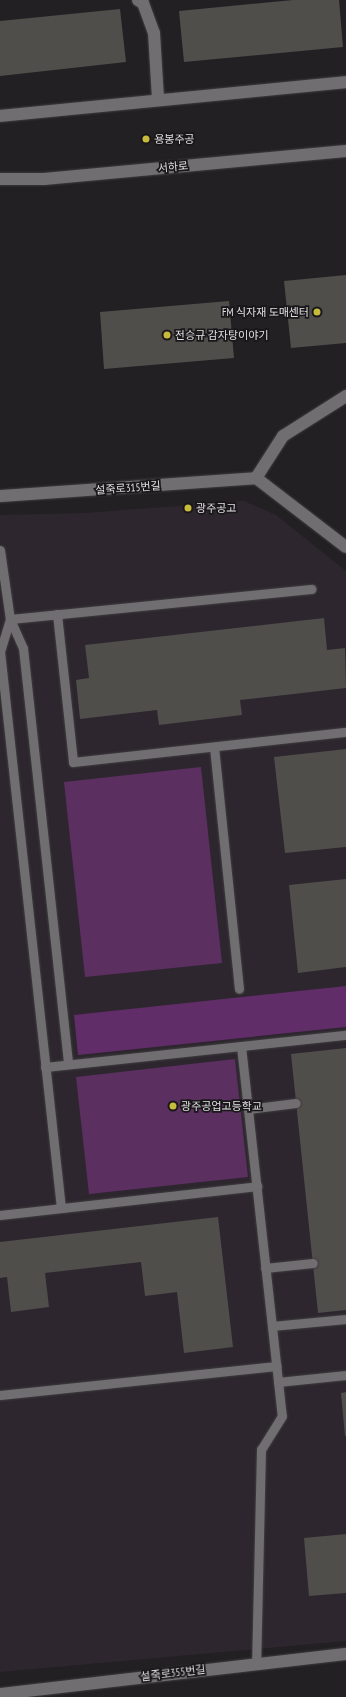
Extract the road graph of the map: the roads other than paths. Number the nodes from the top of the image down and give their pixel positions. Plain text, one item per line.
1 (138, 0) edge
2 (346, 82) edge
3 (158, 99) junction
4 (0, 116) edge
5 (346, 151) edge
6 (0, 179) edge
7 (346, 396) edge
8 (256, 478) junction
9 (0, 496) edge
10 (346, 547) edge
11 (0, 550) edge
12 (312, 589) dead end
13 (57, 614) junction
14 (10, 619) junction
15 (346, 732) edge
16 (214, 747) junction
17 (239, 989) dead end
18 (346, 1035) edge
19 (242, 1046) junction
20 (68, 1064) junction
21 (45, 1067) junction
22 (296, 1104) dead end
23 (248, 1109) junction
24 (257, 1186) junction
25 (61, 1208) junction
26 (0, 1214) edge
27 (313, 1263) dead end
28 (265, 1268) junction
29 (346, 1319) edge
30 (272, 1326) junction
31 (276, 1366) junction
32 (346, 1375) edge
33 (278, 1382) junction
34 (0, 1395) edge
35 (346, 1654) edge
36 (256, 1663) junction
37 (0, 1694) edge

1 - 3 street
2 - 3 street
3 - 4 street
5 - 6 street, 서하로
7 - 8 street
8 - 9 street, 설죽로315번길
8 - 10 street
11 - 14 lane
12 - 13 lane
13 - 14 lane
13 - 16 lane
14 - 20 lane
14 - 21 lane
15 - 16 lane
16 - 17 lane
18 - 19 lane
19 - 20 lane
19 - 23 lane
20 - 21 lane
21 - 25 lane
22 - 23 lane
23 - 24 lane
24 - 25 lane
24 - 28 lane
25 - 26 lane
27 - 28 lane
28 - 30 lane
29 - 30 lane
30 - 31 lane
31 - 33 lane
31 - 34 lane
32 - 33 lane
33 - 36 lane
35 - 36 street, 설죽로355번길
36 - 37 street, 설죽로355번길

